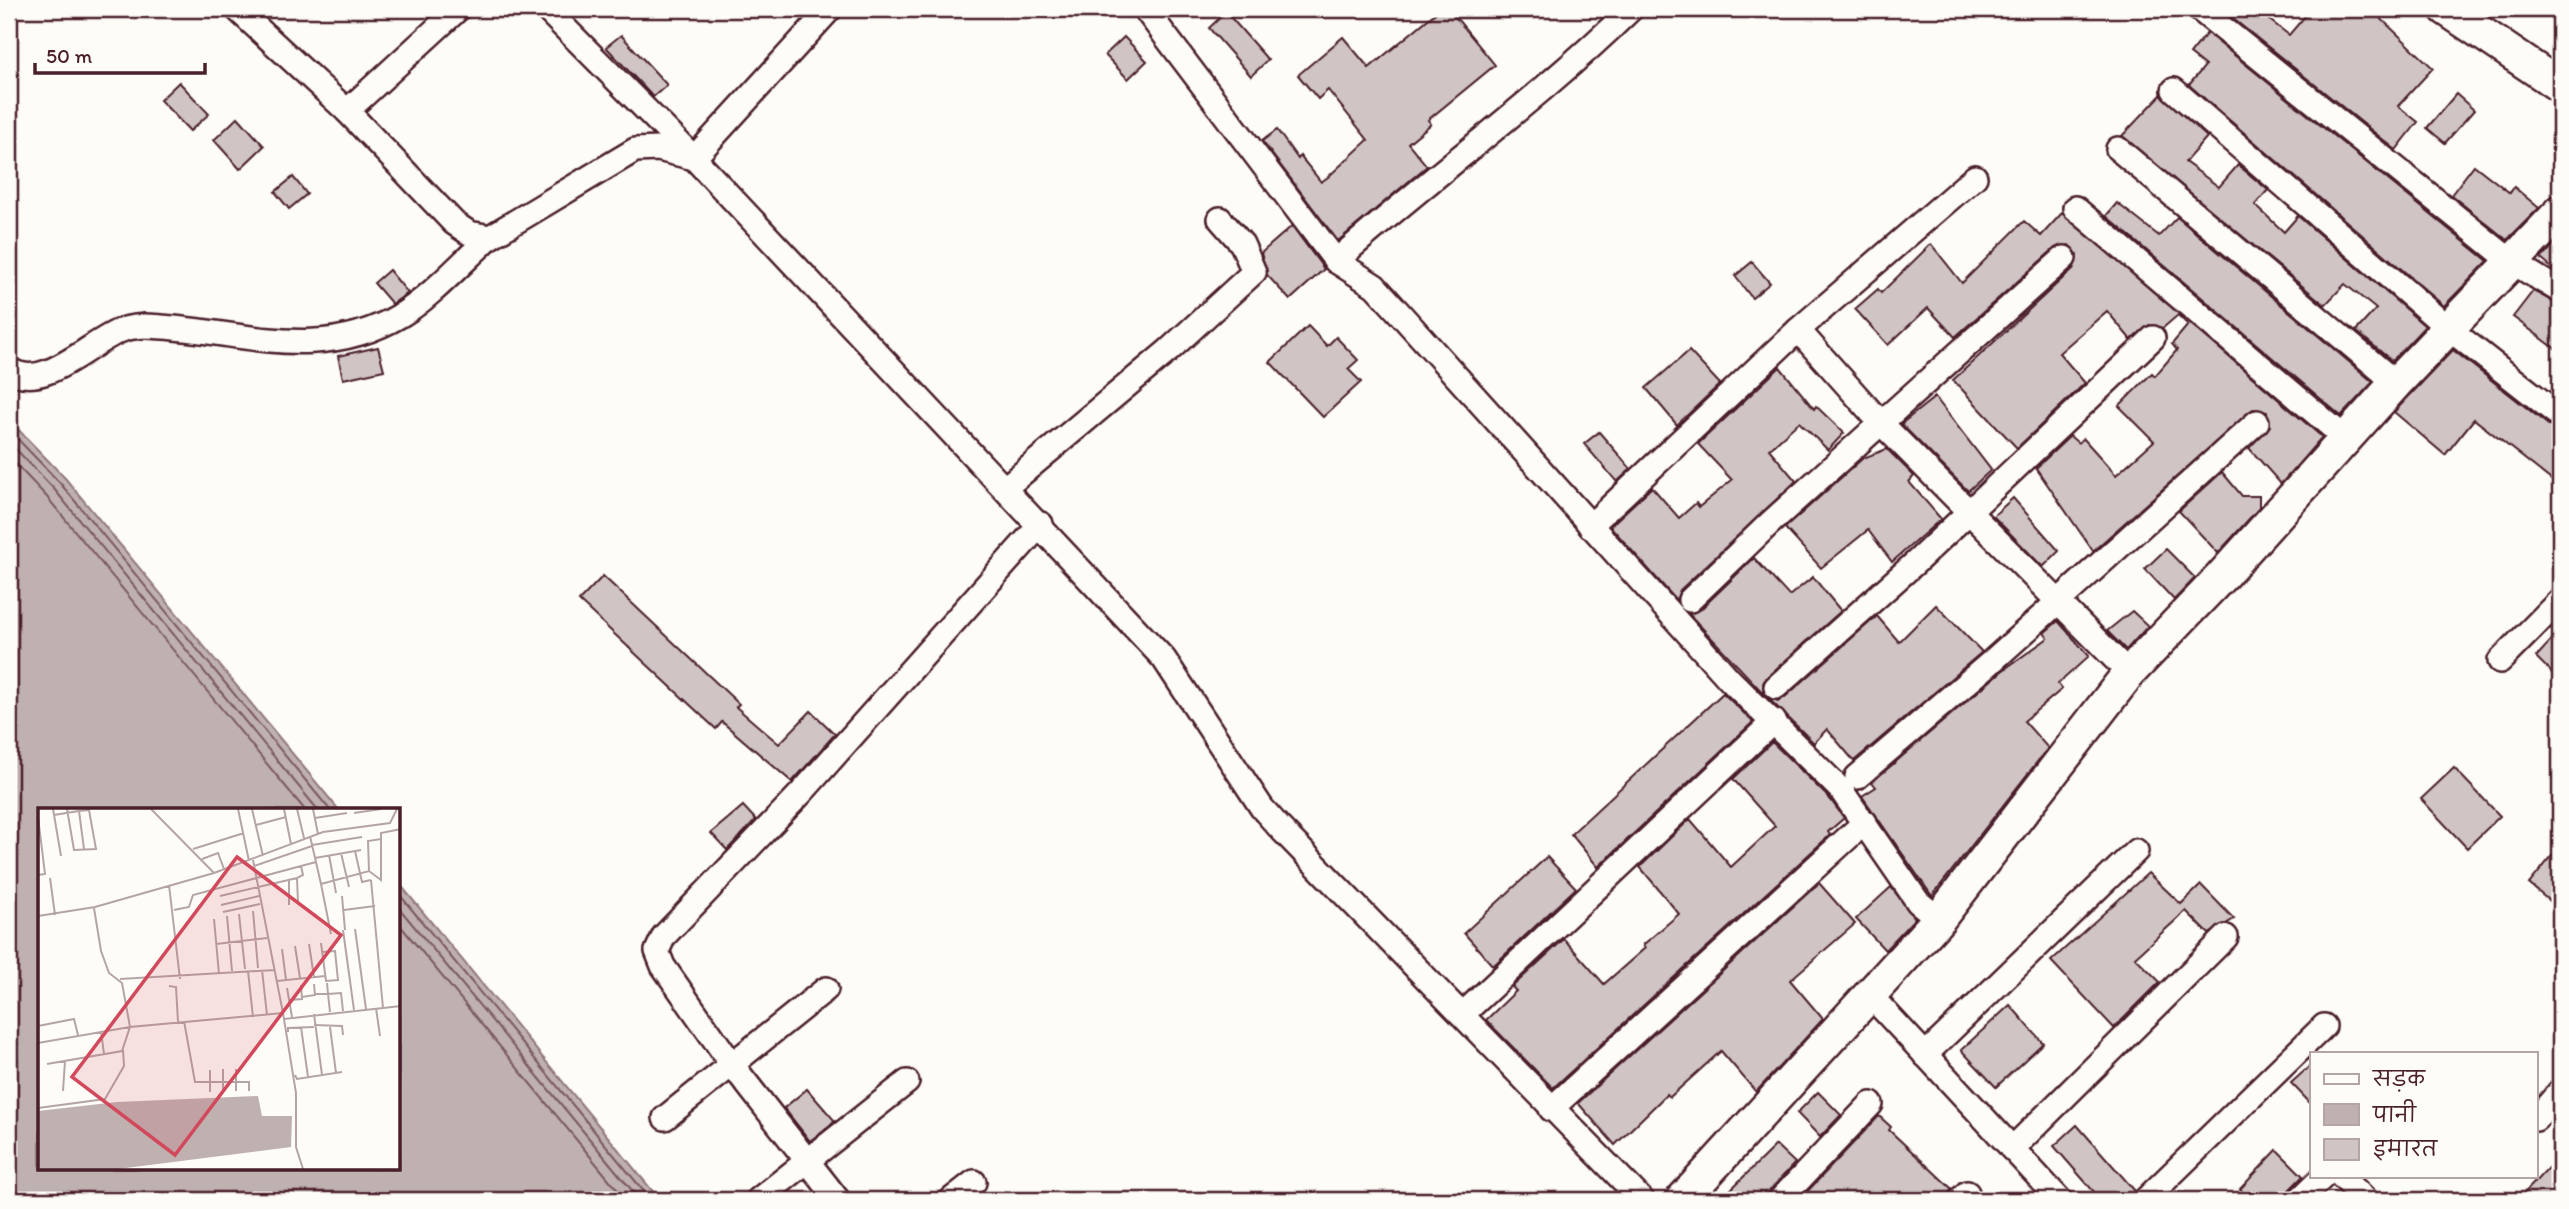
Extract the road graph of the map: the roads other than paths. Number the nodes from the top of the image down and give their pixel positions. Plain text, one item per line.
1 (237, 9) edge
2 (458, 9) edge
3 (546, 9) edge
4 (830, 9) edge
5 (1145, 9) edge
6 (1632, 9) edge
7 (2199, 9) edge
8 (2446, 9) edge
9 (2560, 86) edge
10 (2174, 90) dead end
11 (347, 111) junction
12 (2118, 149) dead end
13 (694, 158) junction
14 (1975, 177) dead end
15 (2075, 208) dead end
16 (2560, 212) edge
17 (1220, 219) dead end
18 (490, 237) junction
19 (2064, 258) dead end
20 (1336, 261) junction
21 (2512, 262) junction
22 (2560, 291) edge
23 (2448, 328) junction
24 (1798, 330) junction
25 (2153, 338) dead end
26 (9, 369) edge
27 (2396, 383) junction
28 (2560, 416) edge
29 (1880, 422) junction
30 (2257, 422) dead end
31 (2346, 439) junction
32 (1006, 487) junction
33 (1968, 512) junction
34 (1041, 524) junction
35 (1590, 526) junction
36 (1690, 600) dead end
37 (2560, 600) edge
38 (2059, 602) junction
39 (2500, 661) dead end
40 (2129, 673) junction
41 (1776, 687) dead end
42 (1774, 721) junction
43 (1857, 777) dead end
44 (1865, 822) junction
45 (2136, 851) dead end
46 (1939, 919) junction
47 (2227, 937) dead end
48 (826, 989) dead end
49 (1868, 993) junction
50 (1463, 1014) junction
51 (2324, 1026) dead end
52 (1926, 1055) junction
53 (733, 1066) junction
54 (907, 1082) dead end
55 (2560, 1091) edge
56 (1871, 1104) dead end
57 (1551, 1109) junction
58 (2538, 1117) edge
59 (665, 1118) dead end
60 (2012, 1149) junction
61 (808, 1162) junction
62 (2322, 1178) edge
63 (2343, 1178) edge
64 (974, 1182) dead end
65 (1787, 1198) edge
66 (758, 1200) edge
67 (838, 1200) edge
68 (951, 1200) edge
69 (1642, 1200) edge
70 (1682, 1200) edge
71 (2060, 1200) edge
72 (2145, 1200) edge
73 (2299, 1200) edge
74 (2367, 1200) edge

1 - 11 street
2 - 11 street
3 - 13 street
4 - 13 street
5 - 20 street
6 - 20 street
7 - 21 street
8 - 9 street
10 - 23 street
11 - 18 street
12 - 27 street
13 - 18 street
13 - 32 street
14 - 24 street
15 - 31 street
16 - 21 street
17 - 32 street
18 - 26 street
19 - 29 street
20 - 35 street
21 - 22 street
21 - 23 street
23 - 27 street
23 - 28 street
24 - 29 street
24 - 35 street
25 - 33 street
27 - 31 street
29 - 33 street
29 - 36 street
30 - 38 street
31 - 40 street
32 - 34 street
33 - 38 street
33 - 41 street
34 - 50 street
34 - 53 street
35 - 42 street
37 - 39 street
38 - 40 street
38 - 43 street
40 - 46 street
42 - 44 street
42 - 50 street
44 - 46 street
44 - 57 street
45 - 52 street
46 - 49 street
47 - 60 street
48 - 53 street
49 - 52 street
49 - 70 street
50 - 57 street
51 - 72 street
52 - 60 street
53 - 59 street
53 - 61 street
54 - 61 street
55 - 58 street
56 - 65 street
57 - 69 street
60 - 71 street
61 - 66 street
61 - 67 street
62 - 73 street
63 - 74 street
64 - 68 street

